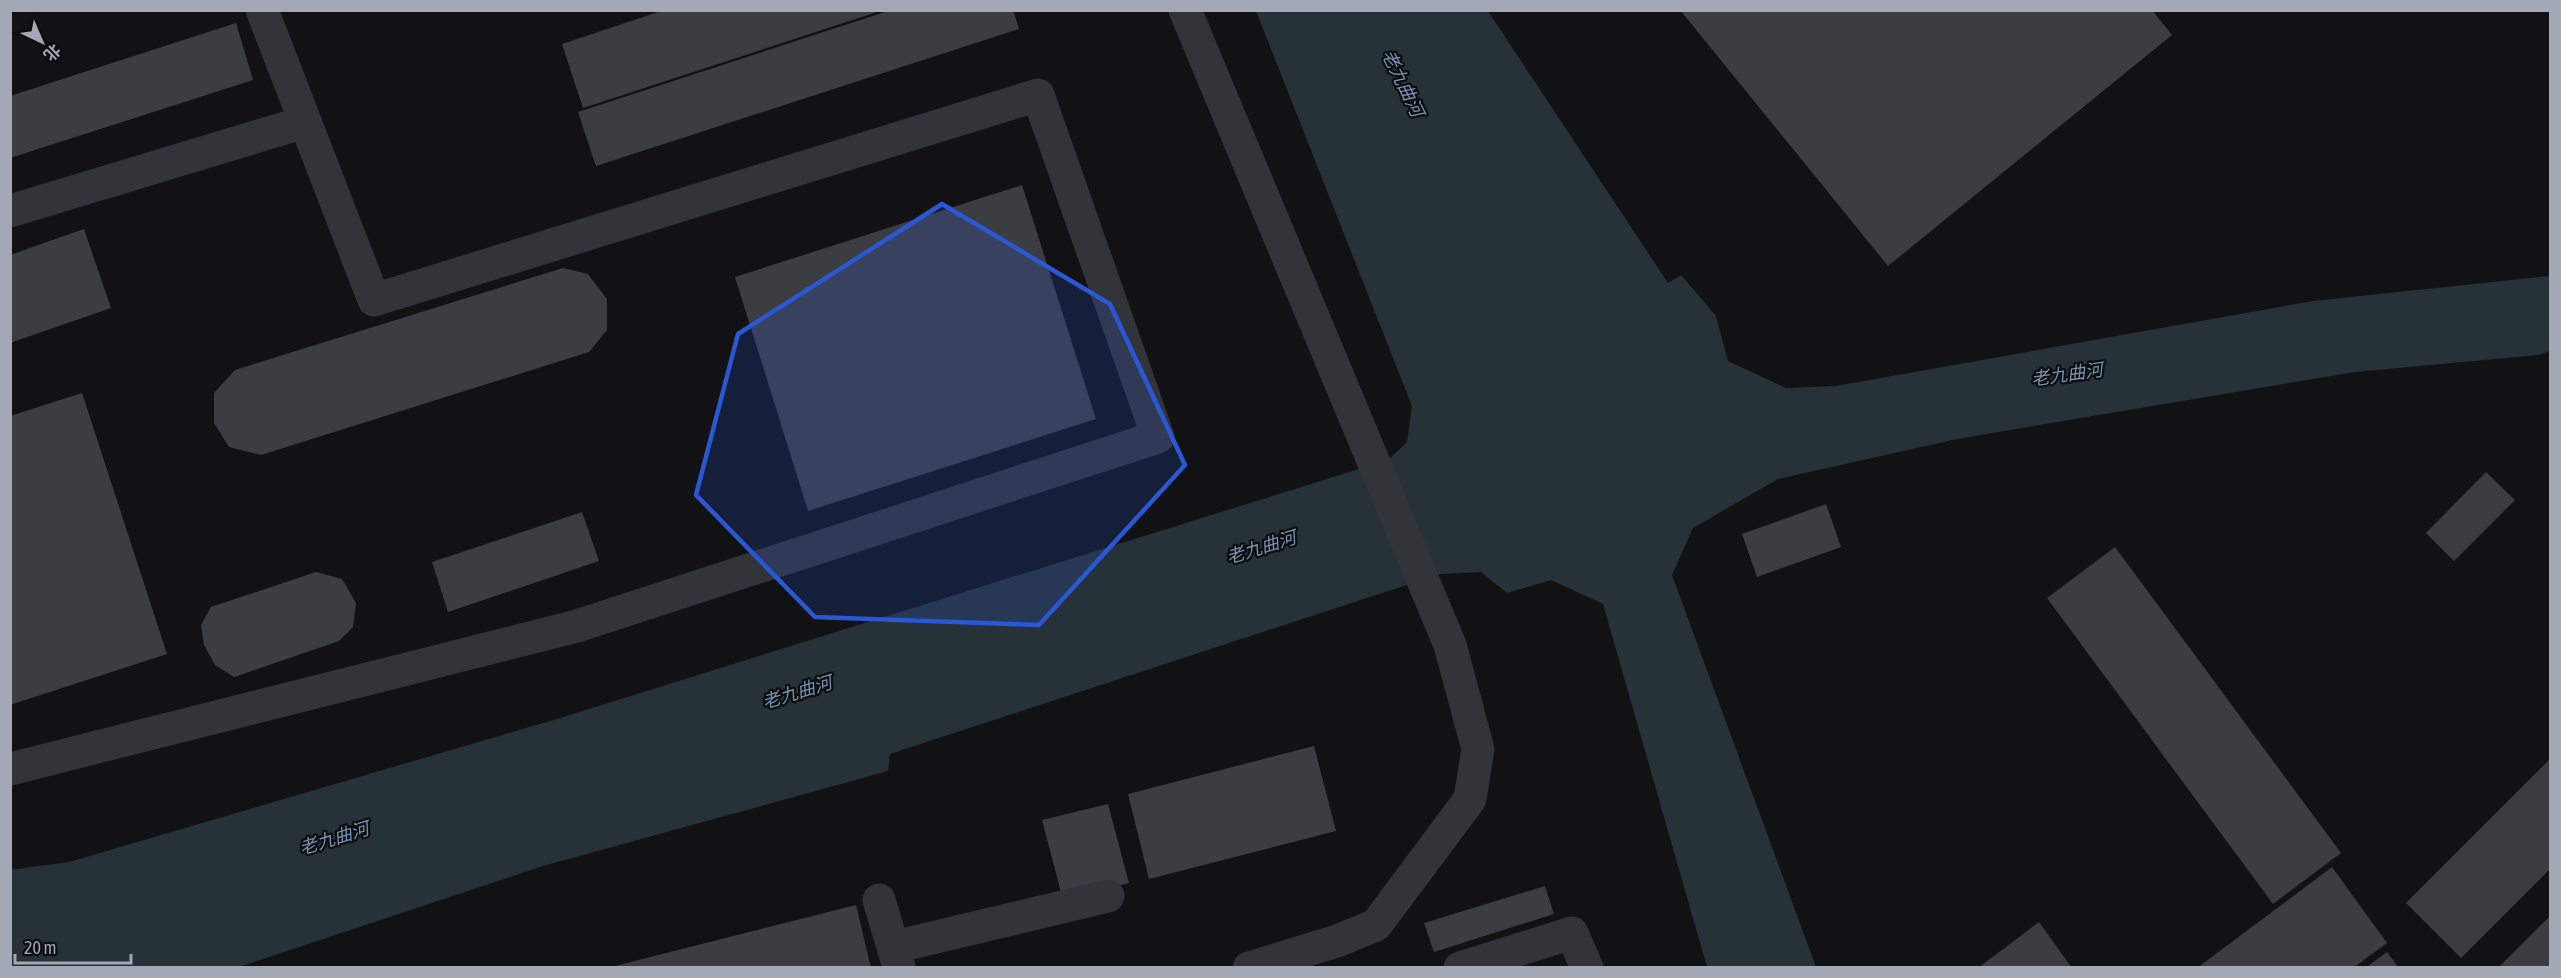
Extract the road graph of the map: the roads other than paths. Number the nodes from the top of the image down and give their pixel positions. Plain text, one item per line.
1 (262, 10) edge
2 (1185, 10) edge
3 (305, 122) junction
4 (10, 211) edge
5 (10, 769) edge
6 (1108, 896) dead end
7 (879, 900) dead end
8 (896, 957) edge
9 (1249, 968) edge
10 (1460, 968) edge
11 (1587, 968) edge

1 - 3 street
2 - 9 street
3 - 4 street
3 - 5 street
6 - 8 street
7 - 8 street
10 - 11 street

